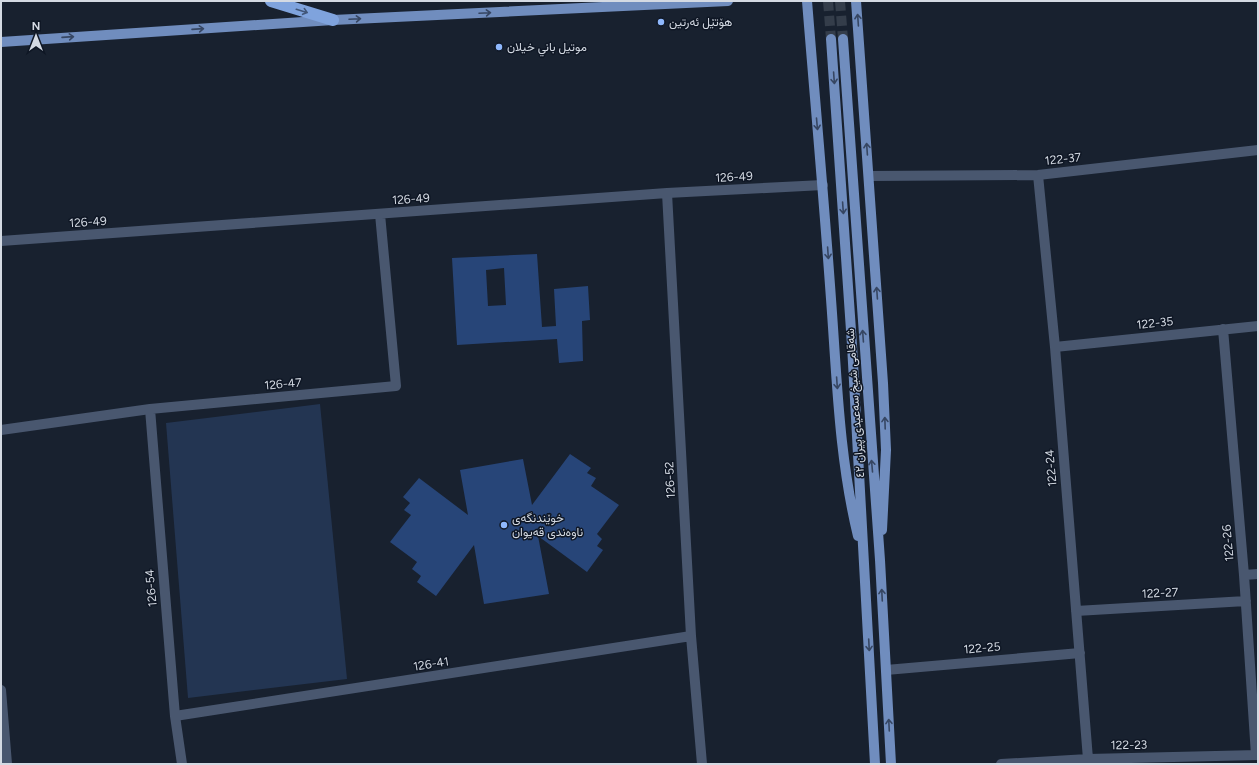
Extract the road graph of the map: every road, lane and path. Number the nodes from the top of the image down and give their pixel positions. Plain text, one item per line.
1 (271, 1) edge
2 (728, 1) edge
3 (807, 1) edge
4 (856, 1) edge
5 (333, 20) junction
6 (831, 40) tunnel mouth
7 (843, 40) tunnel mouth
8 (1, 42) edge
9 (1258, 150) edge
10 (1038, 175) junction
11 (869, 176) junction
12 (823, 185) junction
13 (667, 193) junction
14 (380, 214) junction
15 (1, 241) edge
16 (1258, 326) edge
17 (1223, 329) junction
18 (1055, 347) junction
19 (150, 409) junction
20 (1, 430) edge
21 (880, 560) junction
22 (865, 561) junction
23 (1258, 574) edge
24 (1244, 575) junction
25 (1246, 601) junction
26 (1076, 611) junction
27 (691, 636) junction
28 (1080, 653) junction
29 (886, 670) junction
30 (1, 690) edge
31 (175, 716) junction
32 (1257, 755) edge
33 (1088, 759) junction
34 (7, 764) edge
35 (182, 764) edge
36 (702, 764) edge
37 (875, 764) edge
38 (892, 764) edge
39 (1001, 764) edge

1 -> 5 highway
5 -> 2 main road
3 -> 12 main road
11 -> 4 main road
8 -> 5 main road
6 -> 22 main road, شەقامی شیخ سەعیدی پیران ٤٢
21 -> 7 main road, شەقامی شیخ سەعیدی پیران ٤٢
9 - 10 street, 122-37
10 - 11 street, 122-37
10 - 18 street, 122-24
21 -> 11 main road
12 - 13 street, 126-49
12 -> 22 main road
13 - 14 street, 126-49
13 - 27 street, 126-52
14 - 15 street, 126-49
14 - 19 street, 126-47
16 - 17 street, 122-35
17 - 18 street, 122-35
17 - 24 street, 122-26
18 - 26 street, 122-24
19 - 20 street, 126-47
19 - 31 street, 126-54
29 -> 21 main road, شەقامی شیخ سەعیدی پیران ٤٢
22 -> 37 main road, شەقامی شیخ سەعیدی پیران ٤٢
23 - 24 street
24 - 25 street, 122-26
25 - 26 street, 122-27
25 - 32 street, 122-26
26 - 28 street, 122-24
27 - 31 street, 126-41
27 - 36 street, 126-52
28 - 29 street, 122-25
28 - 33 street, 122-24
38 -> 29 main road, شەقامی شیخ سەعیدی پیران ٤٢
30 - 34 street
31 - 35 street, 126-54
32 - 33 street, 122-23
33 - 39 street, 122-23

